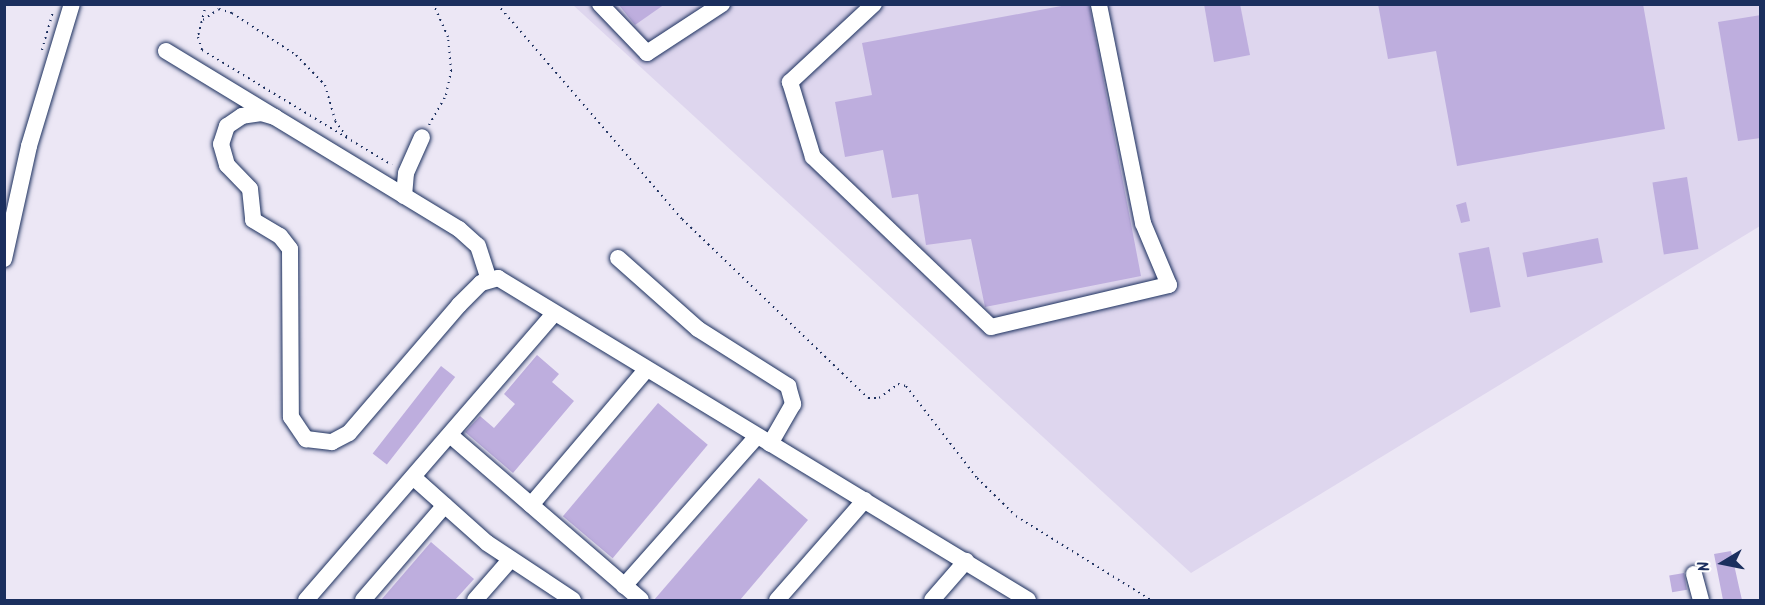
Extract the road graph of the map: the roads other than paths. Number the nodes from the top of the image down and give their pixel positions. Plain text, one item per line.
1 (72, 4) edge
2 (600, 4) edge
3 (722, 4) edge
4 (873, 4) edge
5 (1099, 4) edge
6 (166, 51) dead end
7 (275, 117) junction
8 (422, 137) road end
9 (405, 196) junction
10 (618, 258) dead end
11 (4, 259) edge
12 (489, 279) junction
13 (553, 315) junction
14 (646, 370) junction
15 (450, 435) junction
16 (763, 440) junction
17 (413, 477) junction
18 (865, 500) junction
19 (445, 505) junction
20 (531, 505) junction
21 (510, 560) junction
22 (966, 561) junction
23 (1694, 574) dead end
24 (624, 586) junction
25 (306, 600) edge
26 (363, 600) edge
27 (475, 600) edge
28 (573, 600) edge
29 (641, 600) edge
30 (777, 600) edge
31 (932, 600) edge
32 (1028, 600) edge
33 (1701, 600) edge

1 - 11 street
2 - 3 street
4 - 5 street
6 - 7 street
7 - 9 street
7 - 12 street
8 - 9 street
9 - 12 street
10 - 16 street
12 - 13 street
13 - 14 street
13 - 15 street
14 - 16 street
14 - 20 street
15 - 17 street
15 - 20 street
16 - 18 street
16 - 24 street
17 - 19 street
17 - 25 street
18 - 22 street
18 - 30 street
19 - 21 street
19 - 26 street
20 - 24 street
21 - 27 street
21 - 28 street
22 - 31 street
22 - 32 street
23 - 33 street
24 - 29 street

